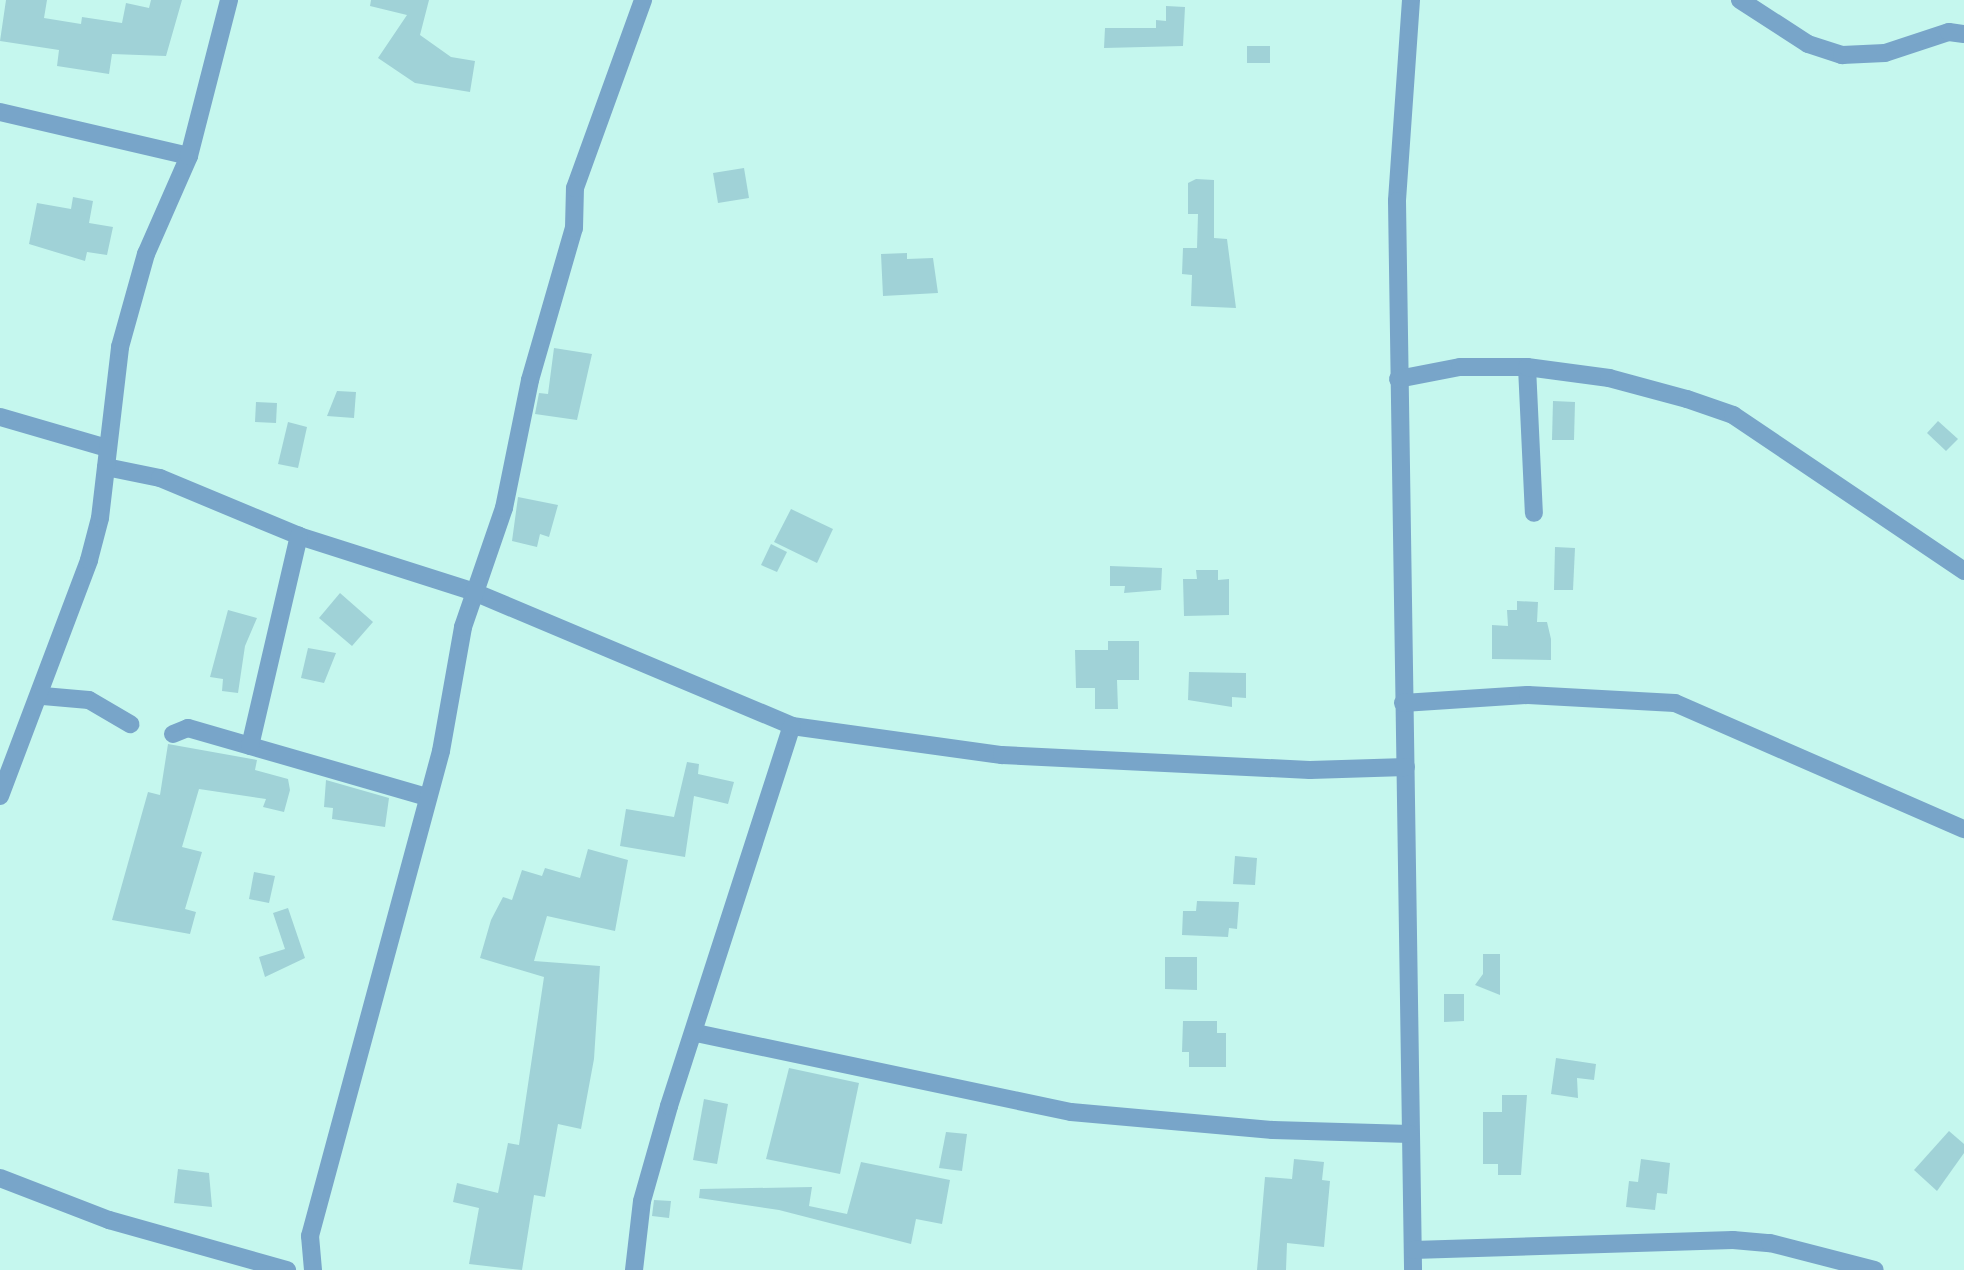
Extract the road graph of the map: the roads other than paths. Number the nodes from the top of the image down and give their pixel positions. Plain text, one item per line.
1 (229, 0) edge
2 (643, 0) edge
3 (1410, 0) edge
4 (1740, 0) edge
5 (1964, 34) edge
6 (0, 112) edge
7 (189, 156) junction
8 (1527, 367) junction
9 (1398, 379) junction
10 (0, 417) edge
11 (107, 448) junction
12 (106, 467) junction
13 (1534, 513) dead end
14 (299, 536) junction
15 (1964, 571) edge
16 (474, 592) junction
17 (43, 696) junction
18 (1403, 703) junction
19 (130, 724) dead end
20 (792, 726) junction
21 (173, 734) dead end
22 (250, 746) junction
23 (6, 756) edge
24 (1406, 767) junction
25 (0, 796) edge
26 (428, 797) junction
27 (1964, 829) edge
28 (696, 1033) junction
29 (1410, 1134) junction
30 (0, 1178) edge
31 (1413, 1250) junction
32 (287, 1270) edge
33 (313, 1270) edge
34 (634, 1270) edge
35 (1413, 1270) edge
36 (1875, 1270) edge

1 - 7 street
2 - 16 street
3 - 9 street
4 - 5 street
6 - 7 street
7 - 11 street
8 - 9 street
8 - 13 street
8 - 15 street
9 - 18 street
10 - 11 street
11 - 12 street
12 - 14 street
12 - 17 street
14 - 16 street
14 - 22 street
16 - 20 street
16 - 26 street
17 - 19 street
17 - 23 street
18 - 24 street
18 - 27 street
20 - 24 street
20 - 28 street
21 - 22 street
22 - 26 street
23 - 25 street
24 - 29 street
26 - 33 street
28 - 29 street
28 - 34 street
29 - 31 street
30 - 32 street
31 - 35 street
31 - 36 street

